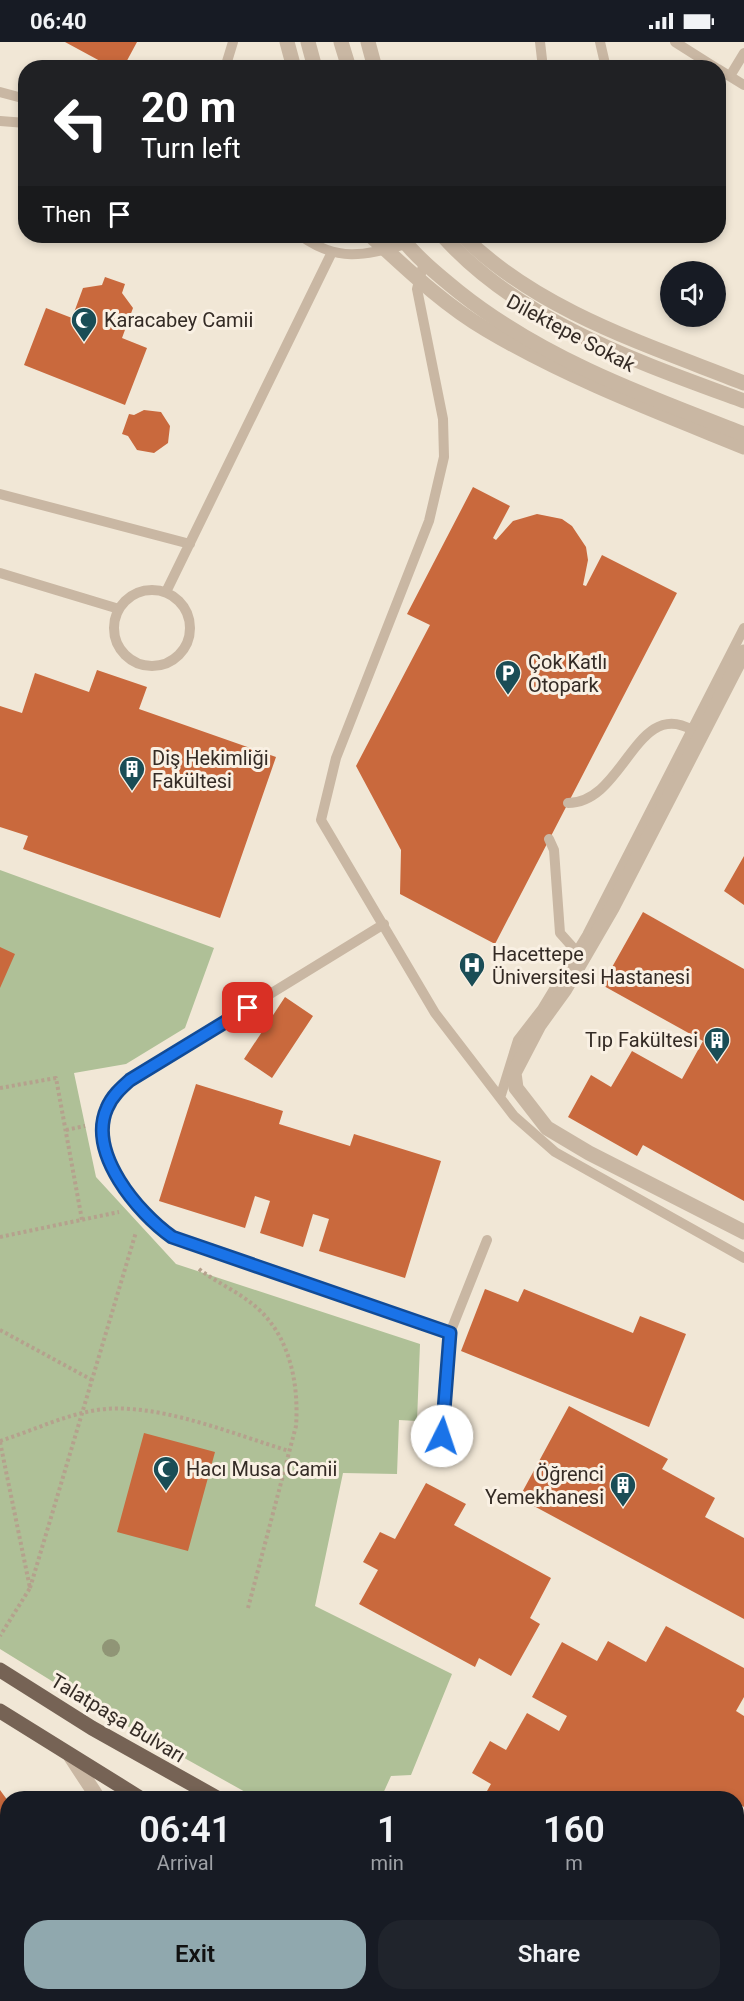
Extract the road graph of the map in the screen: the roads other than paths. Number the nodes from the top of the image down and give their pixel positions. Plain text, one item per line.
1 (233, 42) edge
2 (287, 42) edge
3 (309, 42) edge
4 (341, 42) edge
5 (368, 42) edge
6 (540, 42) edge
7 (600, 42) edge
8 (675, 42) edge
9 (744, 53) edge
10 (227, 60) edge
11 (292, 60) edge
12 (313, 60) edge
13 (347, 60) edge
14 (373, 60) edge
15 (542, 60) edge
16 (604, 60) edge
17 (704, 60) edge
18 (726, 74) edge
19 (730, 76) junction
20 (744, 85) edge
21 (0, 92) edge
22 (18, 97) edge
23 (0, 122) edge
24 (18, 123) edge
25 (315, 243) edge
26 (379, 243) edge
27 (397, 243) edge
28 (406, 243) edge
29 (450, 243) edge
30 (471, 243) edge
31 (386, 249) junction
32 (332, 252) junction
33 (424, 262) junction
34 (418, 280) junction
35 (744, 383) edge
36 (744, 401) edge
37 (744, 434) edge
38 (744, 447) edge
39 (0, 494) edge
40 (190, 544) junction
41 (0, 573) edge
42 (166, 592) junction
43 (118, 609) junction
44 (744, 628) edge
45 (744, 652) edge
46 (692, 730) junction
47 (568, 803) dead end
48 (549, 839) dead end
49 (384, 924) junction
50 (577, 952) junction
51 (500, 1098) junction
52 (744, 1232) edge
53 (487, 1240) dead end
54 (744, 1258) edge
55 (450, 1333) junction
56 (442, 1436) dead end
57 (0, 1670) edge
58 (0, 1711) edge
59 (71, 1757) junction
60 (93, 1791) edge
61 (128, 1791) edge
62 (204, 1791) edge

1 - 10 lane
2 - 11 street
3 - 12 street
4 - 13 street
5 - 14 street
6 - 15 lane
7 - 16 lane
8 - 17 lane
9 - 19 lane
18 - 19 lane
19 - 20 lane
21 - 22 lane
23 - 24 lane
25 - 32 lane
26 - 31 street
27 - 31 lane
28 - 33 street, Dilektepe Sokak
29 - 36 street, Dilektepe Sokak
30 - 35 street
31 - 32 lane
31 - 34 street
32 - 40 lane
33 - 34 lane
33 - 37 street, Dilektepe Sokak
34 - 38 street
34 - 49 lane
39 - 40 lane
40 - 42 lane
41 - 43 lane
42 - 43 lane
42 - 43 lane
44 - 46 lane
45 - 52 street
46 - 47 lane
46 - 50 lane
48 - 50 lane
49 - 51 lane
49 - 55 lane
50 - 51 lane
51 - 54 lane
53 - 55 lane
55 - 56 lane
57 - 62 main road, Talatpaşa Bulvarı
58 - 59 main road
59 - 60 street
59 - 61 main road

